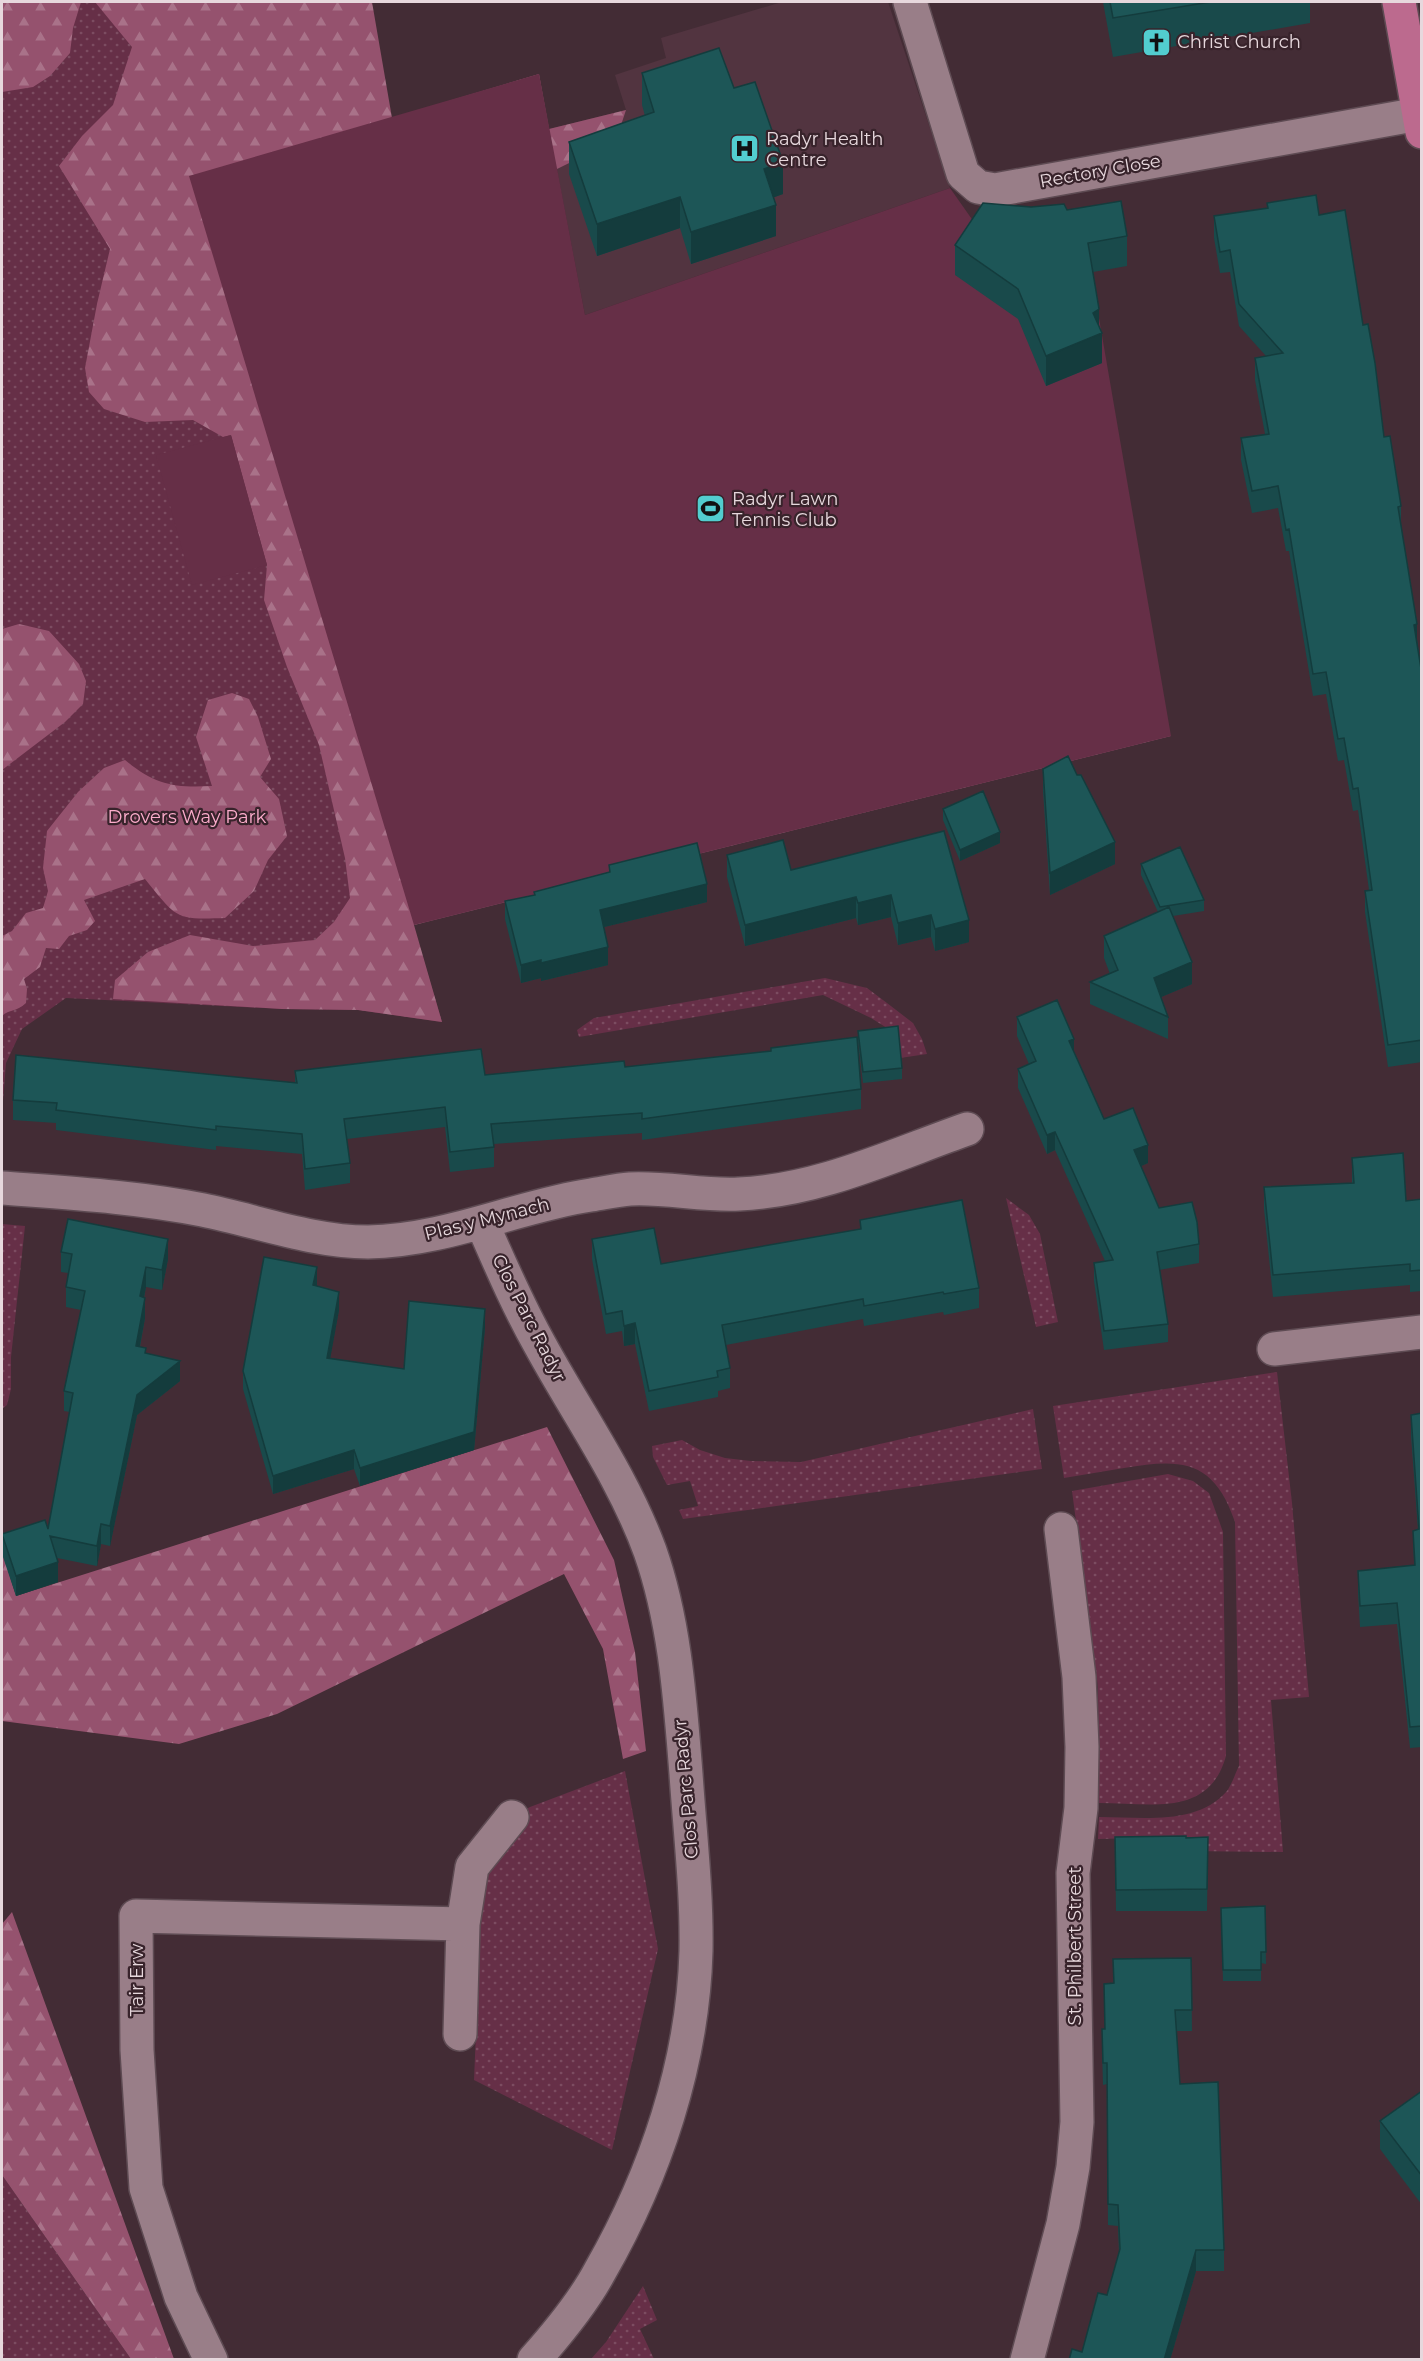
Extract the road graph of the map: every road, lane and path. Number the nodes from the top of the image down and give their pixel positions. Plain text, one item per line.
1 (910, 2) edge
2 (1399, 2) edge
3 (1420, 123) edge
4 (967, 1128) dead end
5 (2, 1188) edge
6 (482, 1223) junction
7 (1422, 1332) edge
8 (1274, 1349) dead end
9 (1060, 1529) dead end
10 (512, 1817) dead end
11 (463, 1924) junction
12 (460, 2034) dead end
13 (211, 2360) edge
14 (534, 2360) edge
15 (1027, 2360) edge

1 - 3 street, Rectory Close
2 - 3 main road
4 - 6 street, Plas y Mynach
5 - 6 street, Plas y Mynach
6 - 14 street, Clos Parc Radyr
7 - 8 street
9 - 15 street, St. Philbert Street
10 - 11 street
11 - 12 street
11 - 13 street, Tair Erw

